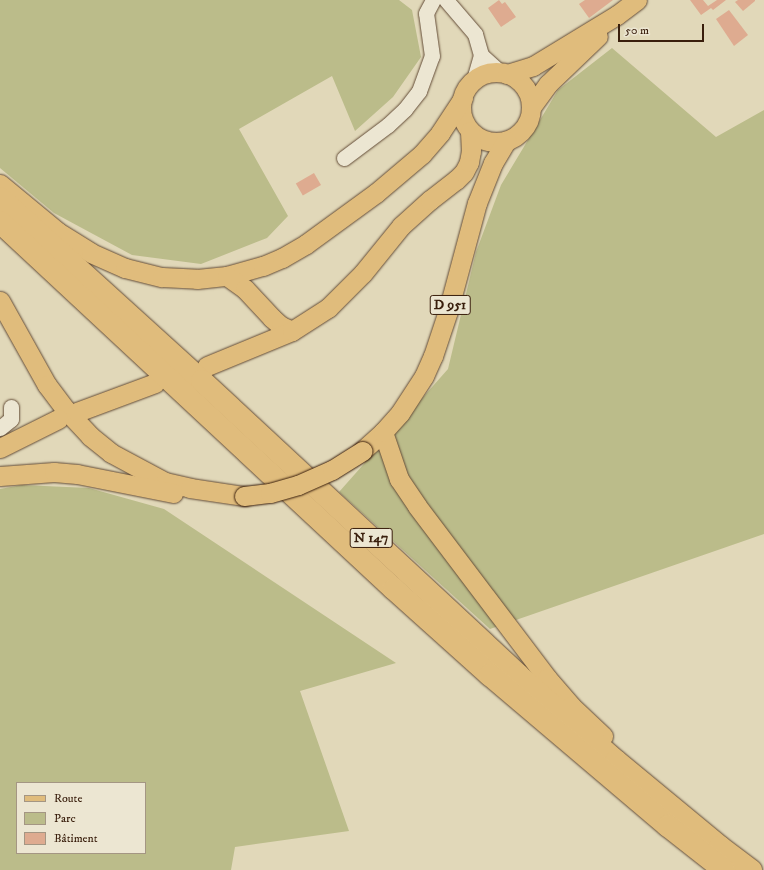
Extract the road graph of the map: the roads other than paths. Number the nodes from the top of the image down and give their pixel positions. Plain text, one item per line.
1 (433, 0) edge
2 (446, 0) edge
3 (637, 0) edge
4 (617, 15) junction
5 (481, 55) junction
6 (504, 73) junction
7 (474, 80) junction
8 (463, 98) junction
9 (532, 106) junction
10 (470, 130) junction
11 (506, 142) junction
12 (344, 158) dead end
13 (0, 184) edge
14 (0, 198) edge
15 (0, 222) edge
16 (227, 276) junction
17 (0, 301) edge
18 (292, 331) junction
19 (207, 366) dead end
20 (155, 383) dead end
21 (11, 407) dead end
22 (77, 412) dead end
23 (58, 419) dead end
24 (0, 428) edge
25 (383, 432) junction
26 (0, 448) edge
27 (0, 476) edge
28 (244, 496) junction
29 (720, 847) junction
30 (724, 870) edge
31 (750, 870) edge

1 - 12 street
2 - 5 street
3 - 4 main road
4 - 6 main road
4 - 9 main road
5 - 6 street
5 - 7 street
6 - 7 main road
6 - 9 main road
7 - 8 main road
8 - 10 main road
8 - 16 main road
9 - 11 main road
10 - 11 main road
10 - 18 main road
11 - 25 main road, D 951
13 - 16 main road
14 - 29 highway, N 147
15 - 30 highway, N 147
16 - 18 main road
17 - 28 main road
18 - 19 main road
20 - 22 main road
21 - 24 street
23 - 26 main road
25 - 28 main road, D 951, bridge
25 - 29 main road
27 - 28 main road, D 951
29 - 31 highway, N 147

